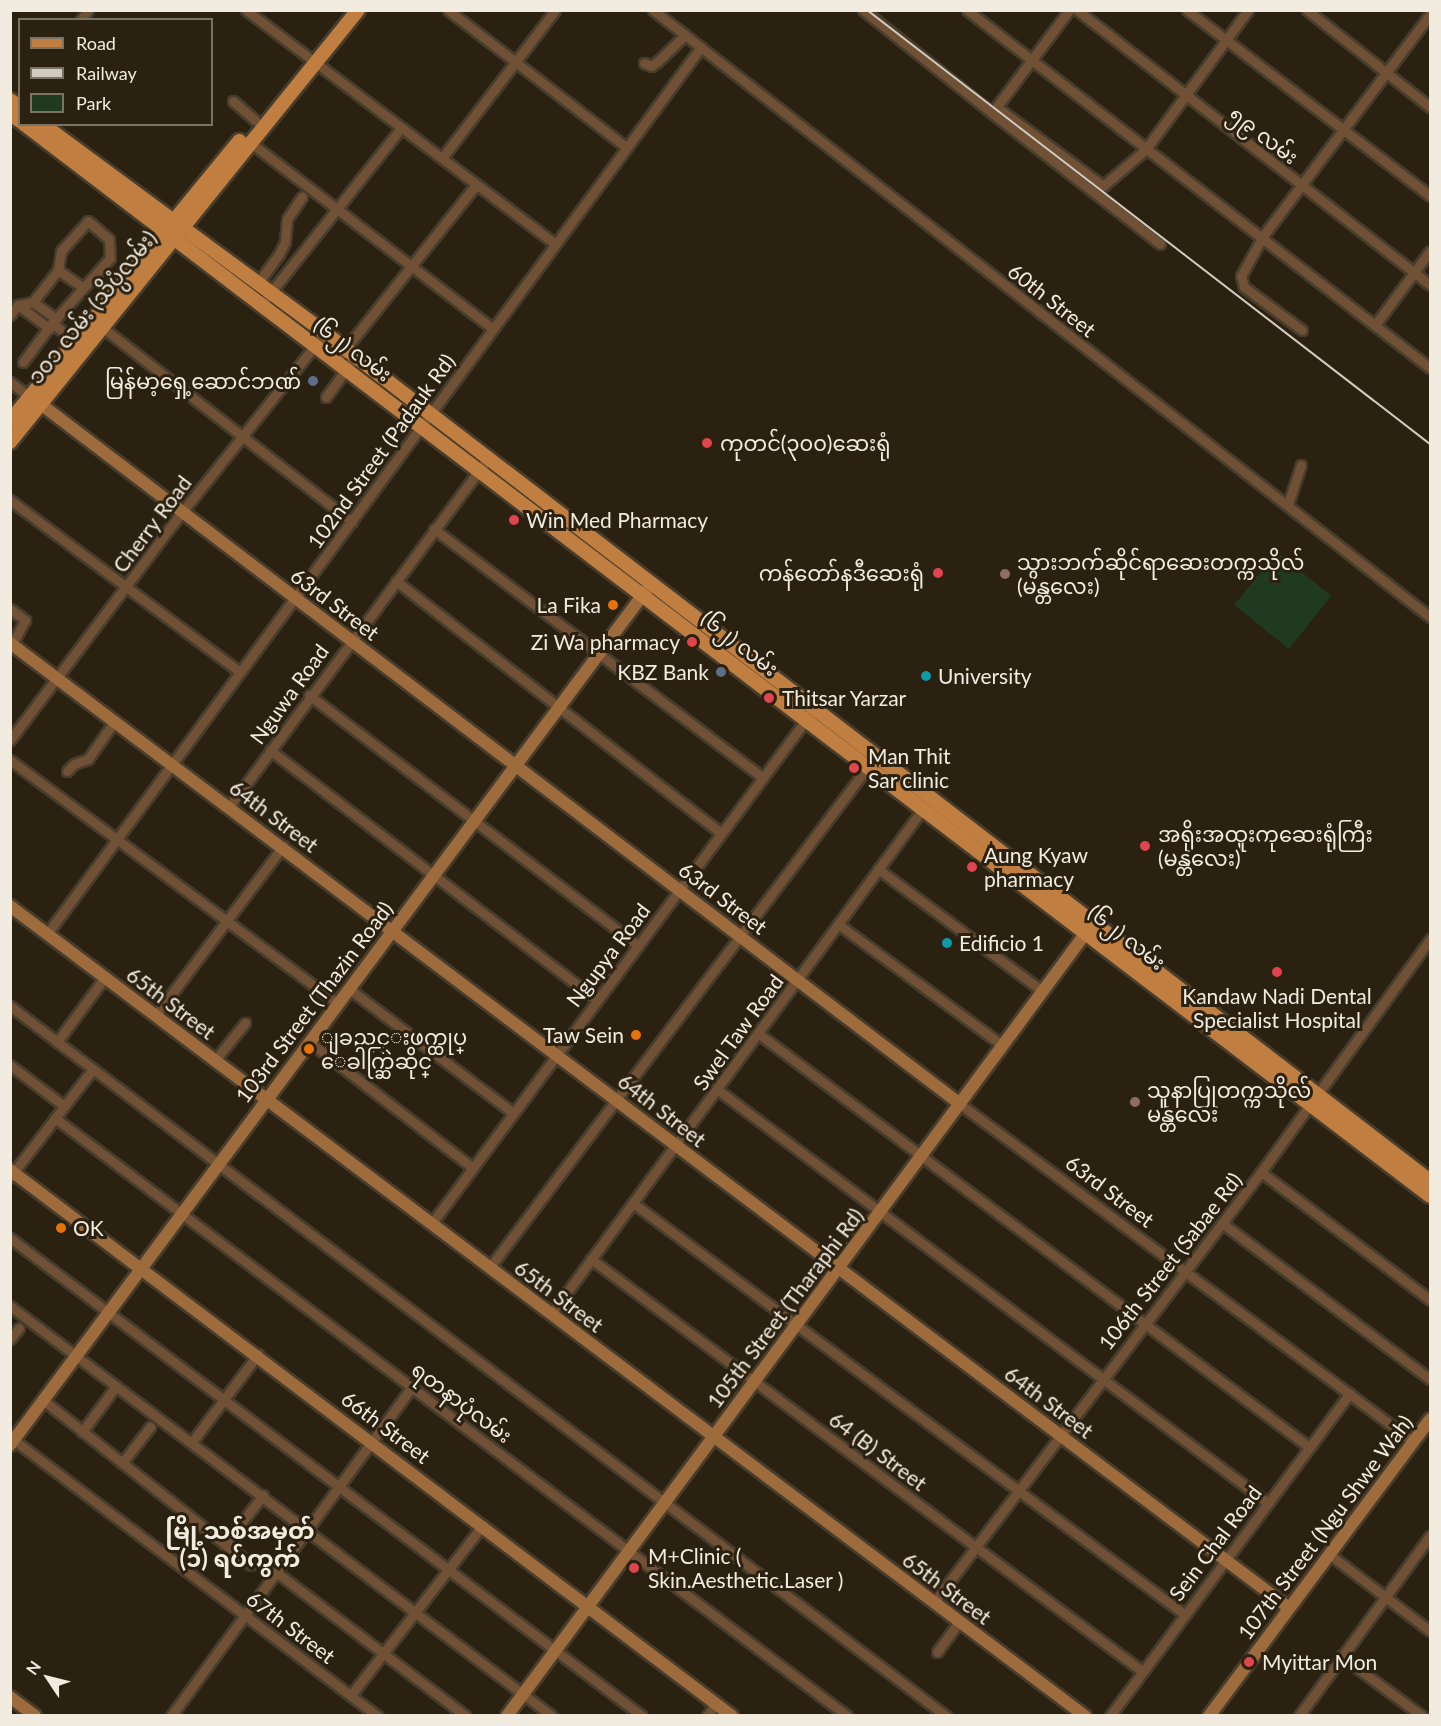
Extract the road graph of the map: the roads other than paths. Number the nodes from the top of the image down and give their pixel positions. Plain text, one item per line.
1 (246, 10) edge
2 (347, 10) edge
3 (358, 10) edge
4 (448, 10) edge
5 (555, 10) edge
6 (653, 10) edge
7 (863, 10) edge
8 (968, 10) edge
9 (1069, 10) edge
10 (1077, 10) edge
11 (1187, 10) edge
12 (1248, 10) edge
13 (1307, 10) edge
14 (1420, 10) edge
15 (1430, 16) edge
16 (685, 35) junction
17 (1226, 40) junction
18 (701, 47) junction
19 (312, 59) junction
20 (1029, 60) junction
21 (513, 62) junction
22 (644, 63) dead end
23 (1386, 73) junction
24 (1183, 96) junction
25 (233, 101) dead end
26 (1431, 107) edge
27 (995, 110) junction
28 (256, 121) junction
29 (27, 126) edge
30 (45, 126) edge
31 (401, 128) junction
32 (1344, 129) junction
33 (246, 140) junction
34 (626, 147) junction
35 (1146, 149) junction
36 (442, 158) junction
37 (476, 185) junction
38 (1102, 186) junction
39 (1302, 186) junction
40 (1095, 195) junction
41 (1431, 196) edge
42 (302, 197) dead end
43 (336, 210) junction
44 (173, 218) junction
45 (164, 230) junction
46 (180, 233) junction
47 (1263, 236) junction
48 (555, 244) junction
49 (1160, 244) dead end
50 (1431, 251) edge
51 (411, 267) junction
52 (58, 270) junction
53 (1414, 272) junction
54 (258, 283) junction
55 (1431, 285) edge
56 (82, 287) junction
57 (271, 292) junction
58 (33, 302) junction
59 (18, 305) junction
60 (260, 306) junction
61 (10, 315) edge
62 (91, 319) junction
63 (52, 324) junction
64 (1375, 325) junction
65 (103, 328) junction
66 (493, 329) junction
67 (1302, 330) dead end
68 (325, 333) junction
69 (74, 340) junction
70 (314, 346) junction
71 (350, 353) junction
72 (23, 362) dead end
73 (340, 366) junction
74 (1431, 369) edge
75 (10, 381) edge
76 (326, 397) dead end
77 (35, 401) junction
78 (10, 421) edge
79 (427, 421) junction
80 (242, 438) junction
81 (10, 442) edge
82 (483, 465) junction
83 (1300, 465) dead end
84 (10, 500) edge
85 (1288, 504) junction
86 (182, 512) junction
87 (352, 522) junction
88 (434, 529) junction
89 (396, 582) junction
90 (128, 586) junction
91 (646, 590) junction
92 (294, 598) junction
93 (10, 609) edge
94 (1431, 617) edge
95 (351, 640) junction
96 (11, 644) edge
97 (600, 652) junction
98 (240, 672) junction
99 (57, 679) junction
100 (309, 695) junction
101 (558, 709) junction
102 (810, 715) junction
103 (114, 722) junction
104 (10, 740) edge
105 (270, 750) junction
106 (10, 760) edge
107 (872, 762) junction
108 (171, 764) junction
109 (517, 765) junction
110 (67, 771) dead end
111 (762, 777) junction
112 (927, 804) junction
113 (229, 807) junction
114 (473, 822) junction
115 (721, 833) junction
116 (118, 840) junction
117 (282, 846) junction
118 (878, 869) junction
119 (435, 874) junction
120 (679, 889) junction
121 (10, 906) edge
122 (226, 920) junction
123 (838, 924) junction
124 (1090, 927) junction
125 (393, 930) junction
126 (47, 934) junction
127 (740, 935) junction
128 (1431, 939) edge
129 (638, 946) junction
130 (105, 977) junction
131 (799, 979) junction
132 (348, 988) junction
133 (1042, 991) junction
134 (597, 1000) junction
135 (337, 1003) junction
136 (10, 1006) edge
137 (155, 1016) junction
138 (245, 1023) dead end
139 (759, 1034) junction
140 (308, 1041) junction
141 (57, 1042) junction
142 (1002, 1045) junction
143 (556, 1053) junction
144 (215, 1060) junction
145 (10, 1065) edge
146 (93, 1069) junction
147 (718, 1090) junction
148 (616, 1099) junction
149 (1314, 1099) junction
150 (266, 1100) junction
151 (960, 1104) junction
152 (64, 1106) junction
153 (513, 1113) junction
154 (55, 1118) junction
155 (676, 1146) junction
156 (921, 1158) junction
157 (217, 1164) junction
158 (473, 1168) junction
159 (1261, 1172) junction
160 (12, 1173) edge
161 (1431, 1181) edge
162 (1431, 1196) edge
163 (633, 1203) junction
164 (881, 1212) junction
165 (182, 1214) junction
166 (432, 1223) junction
167 (1222, 1223) junction
168 (10, 1238) edge
169 (591, 1258) junction
170 (490, 1267) junction
171 (140, 1268) junction
172 (837, 1270) junction
173 (1185, 1272) junction
174 (1431, 1300) edge
175 (10, 1306) edge
176 (107, 1313) junction
177 (551, 1314) junction
178 (1146, 1323) junction
179 (796, 1324) junction
180 (20, 1328) dead end
181 (10, 1339) edge
182 (258, 1354) junction
183 (76, 1356) junction
184 (1431, 1379) edge
185 (1101, 1380) junction
186 (754, 1382) junction
187 (116, 1386) junction
188 (412, 1387) junction
189 (1350, 1393) junction
190 (43, 1400) junction
191 (222, 1401) junction
192 (1431, 1419) edge
193 (150, 1427) dead end
194 (82, 1432) junction
195 (1060, 1434) junction
196 (713, 1437) junction
197 (12, 1440) edge
198 (372, 1441) junction
199 (192, 1442) junction
200 (1414, 1442) junction
201 (1309, 1447) junction
202 (122, 1463) junction
203 (337, 1489) junction
204 (1018, 1490) junction
205 (263, 1495) junction
206 (664, 1503) junction
207 (1268, 1503) junction
208 (483, 1525) junction
209 (308, 1529) junction
210 (1431, 1536) edge
211 (225, 1544) junction
212 (976, 1547) junction
213 (1422, 1547) junction
214 (629, 1551) junction
215 (1329, 1554) junction
216 (1431, 1554) edge
217 (1226, 1560) junction
218 (251, 1565) dead end
219 (447, 1571) junction
220 (276, 1572) junction
221 (1386, 1597) junction
222 (934, 1602) junction
223 (588, 1605) junction
224 (1289, 1608) junction
225 (416, 1611) junction
226 (1184, 1614) junction
227 (245, 1615) junction
228 (959, 1622) junction
229 (1431, 1631) edge
230 (554, 1652) junction
231 (937, 1652) dead end
232 (383, 1653) junction
233 (1341, 1656) junction
234 (1143, 1672) junction
235 (523, 1694) junction
236 (351, 1695) junction
237 (10, 1697) edge
238 (716, 1703) junction
239 (1302, 1712) edge
240 (35, 1716) edge
241 (171, 1716) edge
242 (378, 1716) edge
243 (466, 1716) edge
244 (507, 1716) edge
245 (552, 1716) edge
246 (642, 1716) edge
247 (708, 1716) edge
248 (732, 1716) edge
249 (847, 1716) edge
250 (946, 1716) edge
251 (1085, 1716) edge
252 (1110, 1716) edge
253 (1209, 1716) edge
254 (1313, 1716) edge
255 (1422, 1716) edge

1 - 19 street
2 - 19 main road
3 - 19 main road
4 - 21 street
5 - 21 street
6 - 16 street, 60th Street
7 - 27 street
8 - 20 street
9 - 20 street
10 - 24 street, ၅၉ လမ်း
11 - 17 street
12 - 17 street
13 - 23 street
14 - 15 street
15 - 23 street
16 - 18 street, 60th Street
16 - 22 street
17 - 24 street
17 - 32 street
18 - 34 street, 102nd Street (Padauk Rd)
18 - 85 street, 60th Street
19 - 28 main road
19 - 31 street
19 - 33 main road
20 - 27 street
20 - 35 street
21 - 34 street
21 - 36 street
23 - 26 street
23 - 32 street
24 - 35 street
24 - 39 street, ၅၉ လမ်း
25 - 28 street
27 - 38 street
27 - 40 street
28 - 33 main road
29 - 45 main road, (၆၂) လမ်း
30 - 44 main road, (၆၂) လမ်း
31 - 36 street
31 - 43 street
32 - 39 street
32 - 41 street
33 - 43 street
33 - 44 main road, ၁၀၁ လမ်း (သိပ္ပံလမ်း)
33 - 46 main road, ၁၀၁ လမ်း (သိပ္ပံလမ်း)
34 - 48 street, 102nd Street (Padauk Rd)
35 - 38 street
35 - 47 street
36 - 37 street
37 - 48 street
37 - 51 street
38 - 40 street
39 - 47 street
39 - 53 street, ၅၉ လမ်း
40 - 49 street
42 - 54 street
43 - 51 street
43 - 57 street
44 - 45 main road, ၁၀၁ လမ်း (သိပ္ပံလမ်း)
44 - 46 main road, (၆၂) လမ်း
45 - 46 main road, (၆၂) လမ်း
45 - 62 main road, ၁၀၁ လမ်း (သိပ္ပံလမ်း)
46 - 54 main road, (၆၂) လမ်း
46 - 60 main road, (၆၂) လမ်း
46 - 65 main road, ၁၀၁ လမ်း (သိပ္ပံလမ်း)
47 - 64 street
47 - 67 street
48 - 66 street, 102nd Street (Padauk Rd)
50 - 53 street
51 - 66 street
51 - 71 street
52 - 56 street
52 - 56 street
52 - 58 street
53 - 55 street, ၅၉ လမ်း
53 - 64 street
54 - 57 main road, (၆၂) လမ်း
56 - 63 street
57 - 60 street
57 - 68 main road, (၆၂) လမ်း
58 - 59 street
58 - 63 street
59 - 61 street
59 - 63 street
60 - 70 main road, (၆၂) လမ်း
62 - 65 street
62 - 69 main road, ၁၀၁ လမ်း (သိပ္ပံလမ်း)
63 - 69 street
63 - 72 street
64 - 74 street
65 - 77 main road, ၁၀၁ လမ်း (သိပ္ပံလမ်း)
65 - 80 street
66 - 79 street, 102nd Street (Padauk Rd)
68 - 70 street, Cherry Road
68 - 71 main road, (၆၂) လမ်း
69 - 77 main road, ၁၀၁ လမ်း (သိပ္ပံလမ်း)
70 - 73 main road, (၆၂) လမ်း
70 - 80 street, Cherry Road
71 - 73 street
71 - 79 main road, (၆၂) လမ်း
73 - 76 street
73 - 79 main road, (၆၂) လမ်း
75 - 77 street, 63rd Street
77 - 78 main road, ၁၀၁ လမ်း (သိပ္ပံလမ်း)
77 - 81 main road, ၁၀၁ လမ်း (သိပ္ပံလမ်း)
77 - 86 street, 63rd Street
79 - 82 main road, (၆၂) လမ်း
79 - 87 street, 102nd Street (Padauk Rd)
80 - 86 street, Cherry Road
80 - 87 street
82 - 88 street, Nguwa Road
82 - 91 main road, (၆၂) လမ်း
83 - 85 street
84 - 90 street
85 - 94 street, 60th Street
86 - 90 street, Cherry Road
86 - 92 street, 63rd Street
87 - 92 street, 102nd Street (Padauk Rd)
88 - 89 street, Nguwa Road
88 - 97 street
89 - 95 street, Nguwa Road
89 - 101 street
90 - 98 street
90 - 99 street, Cherry Road
91 - 97 street, 103rd Street (Thazin Road)
91 - 102 main road, (၆၂) လမ်း
92 - 95 street, 63rd Street
92 - 98 street, 102nd Street (Padauk Rd)
93 - 96 street
95 - 100 street, Nguwa Road
95 - 109 street, 63rd Street
96 - 99 street, 64th Street
97 - 101 street, 103rd Street (Thazin Road)
97 - 111 street
98 - 108 street, 102nd Street (Padauk Rd)
99 - 103 street, 64th Street
99 - 104 street, Cherry Road
100 - 105 street, Nguwa Road
100 - 114 street
101 - 109 street, 103rd Street (Thazin Road)
101 - 115 street
102 - 107 main road, (၆၂) လမ်း
102 - 111 street, Ngupya Road
103 - 108 street, 64th Street
103 - 110 street
105 - 113 street, Nguwa Road
105 - 119 street
106 - 116 street
107 - 112 main road, (၆၂) လမ်း
107 - 127 street
108 - 113 street, 64th Street
108 - 116 street, 102nd Street (Padauk Rd)
109 - 114 street, 103rd Street (Thazin Road)
109 - 120 street, 63rd Street
111 - 115 street, Ngupya Road
112 - 118 street, Swel Taw Road
112 - 124 main road, (၆၂) လမ်း
113 - 117 street, 64th Street
114 - 119 street, 103rd Street (Thazin Road)
114 - 129 street
115 - 120 street, Ngupya Road
116 - 122 street
116 - 126 street, 102nd Street (Padauk Rd)
117 - 122 street
117 - 125 street, 64th Street
118 - 123 street, Swel Taw Road
118 - 133 street
119 - 125 street, 103rd Street (Thazin Road)
119 - 134 street
120 - 127 street, 63rd Street
120 - 129 street, Ngupya Road
121 - 126 street, 65th Street
122 - 135 street
122 - 137 street
123 - 131 street, Swel Taw Road
123 - 142 street
124 - 133 street, 105th Street (Tharaphi Rd)
124 - 149 main road, (၆၂) လမ်း
125 - 132 street, 103rd Street (Thazin Road)
125 - 143 street, 64th Street
126 - 130 street, 65th Street
127 - 131 street, 63rd Street
127 - 148 street
128 - 149 street, 106th Street (Sabae Rd)
129 - 134 street, Ngupya Road
130 - 137 street, 65th Street
130 - 141 street
131 - 139 street, Swel Taw Road
131 - 151 street, 63rd Street
132 - 135 street, 103rd Street (Thazin Road)
132 - 153 street
133 - 142 street, 105th Street (Tharaphi Rd)
134 - 143 street, Ngupya Road
135 - 140 street, 103rd Street (Thazin Road)
136 - 141 street
137 - 144 street, 65th Street
138 - 144 street
139 - 147 street, Swel Taw Road
139 - 156 street
140 - 150 street, 103rd Street (Thazin Road)
140 - 158 street
141 - 146 street
142 - 151 street, 105th Street (Tharaphi Rd)
143 - 148 street, 64th Street
143 - 153 street, Ngupya Road
144 - 150 street, 65th Street
145 - 152 street
146 - 152 street
146 - 157 street
147 - 155 street, Swel Taw Road
147 - 164 street
148 - 155 street, 64th Street
148 - 170 street
149 - 159 street, 106th Street (Sabae Rd)
149 - 161 main road, (၆၂) လမ်း
149 - 162 main road, (၆၂) လမ်း
150 - 157 street, 103rd Street (Thazin Road)
150 - 166 street, 65th Street
151 - 156 street, 105th Street (Tharaphi Rd)
151 - 173 street, 63rd Street
152 - 154 street
153 - 158 street, Ngupya Road
154 - 160 street
154 - 165 street, ရတနာပုံလမ်း
155 - 163 street, Swel Taw Road
155 - 172 street, 64th Street
156 - 164 street, 105th Street (Tharaphi Rd)
156 - 178 street
157 - 165 street, 103rd Street (Thazin Road)
157 - 206 street
158 - 166 street, Ngupya Road
159 - 167 street, 106th Street (Sabae Rd)
159 - 174 street
160 - 171 street, 66th Street
163 - 169 street, Swel Taw Road
163 - 179 street
164 - 172 street, 105th Street (Tharaphi Rd)
164 - 185 street
165 - 171 street, 103rd Street (Thazin Road)
165 - 188 street, ရတနာပုံလမ်း
166 - 170 street, 65th Street
167 - 173 street, 106th Street (Sabae Rd)
167 - 184 street
168 - 176 street
169 - 177 street, Swel Taw Road
169 - 186 street, 64 (B) Street
170 - 177 street, 65th Street
171 - 176 street, 103rd Street (Thazin Road)
171 - 182 street, 66th Street
172 - 179 street, 105th Street (Tharaphi Rd)
172 - 195 street, 64th Street
173 - 178 street, 106th Street (Sabae Rd)
173 - 189 street, 63rd Street
175 - 183 street
176 - 183 street, 103rd Street (Thazin Road)
176 - 191 street
177 - 196 street, 65th Street
178 - 185 street, 106th Street (Sabae Rd)
178 - 201 street
179 - 186 street, 105th Street (Tharaphi Rd)
179 - 204 street
180 - 181 street
182 - 191 street
182 - 198 street, 66th Street
183 - 187 street
183 - 190 street, 103rd Street (Thazin Road)
185 - 195 street, 106th Street (Sabae Rd)
185 - 207 street
186 - 196 street, 105th Street (Tharaphi Rd)
186 - 212 street, 64 (B) Street
187 - 194 street
187 - 199 street
188 - 198 street
188 - 214 street, ရတနာပုံလမ်း
189 - 200 street, 63rd Street
189 - 201 street, Sein Chal Road
190 - 194 street
190 - 197 street, 103rd Street (Thazin Road)
191 - 199 street
191 - 203 street
192 - 200 street, 107th Street (Ngu Shwe Wah)
193 - 202 street
194 - 202 street
195 - 204 street, 106th Street (Sabae Rd)
195 - 217 street, 64th Street
196 - 206 street, 105th Street (Tharaphi Rd)
196 - 222 street, 65th Street
197 - 227 street, 67th Street
198 - 203 street
198 - 208 street, 66th Street
199 - 205 street
200 - 215 street, 107th Street (Ngu Shwe Wah)
201 - 207 street, Sein Chal Road
202 - 211 street
203 - 209 street
203 - 219 street
204 - 212 street, 106th Street (Sabae Rd)
204 - 226 street
205 - 209 street
205 - 211 street
206 - 214 street, 105th Street (Tharaphi Rd)
206 - 250 street
207 - 217 street, Sein Chal Road
208 - 219 street
208 - 223 street, 66th Street
209 - 220 street
209 - 225 street
210 - 213 street
211 - 218 street
212 - 222 street, 106th Street (Sabae Rd)
212 - 234 street, 64 (B) Street
213 - 216 street
213 - 221 street
214 - 223 street, 105th Street (Tharaphi Rd)
214 - 249 street, ရတနာပုံလမ်း
215 - 221 street
215 - 224 street, 107th Street (Ngu Shwe Wah)
217 - 224 street, 64th Street
217 - 226 street, Sein Chal Road
219 - 225 street
219 - 230 street
220 - 227 street
220 - 232 street
221 - 229 street
221 - 233 street
222 - 228 street, 65th Street
223 - 230 street, 105th Street (Tharaphi Rd)
223 - 238 street, 66th Street
224 - 253 street, 107th Street (Ngu Shwe Wah)
225 - 232 street
225 - 235 street
226 - 234 street, Sein Chal Road
227 - 236 street, 67th Street
227 - 241 street
228 - 231 street
228 - 251 street, 65th Street
230 - 235 street, 105th Street (Tharaphi Rd)
230 - 246 street
232 - 236 street
232 - 243 street
233 - 239 street
233 - 255 street
234 - 252 street, Sein Chal Road
235 - 244 street, 105th Street (Tharaphi Rd)
235 - 245 street
236 - 242 street, 67th Street
237 - 240 street
238 - 247 street
238 - 248 street, 66th Street
239 - 254 street

